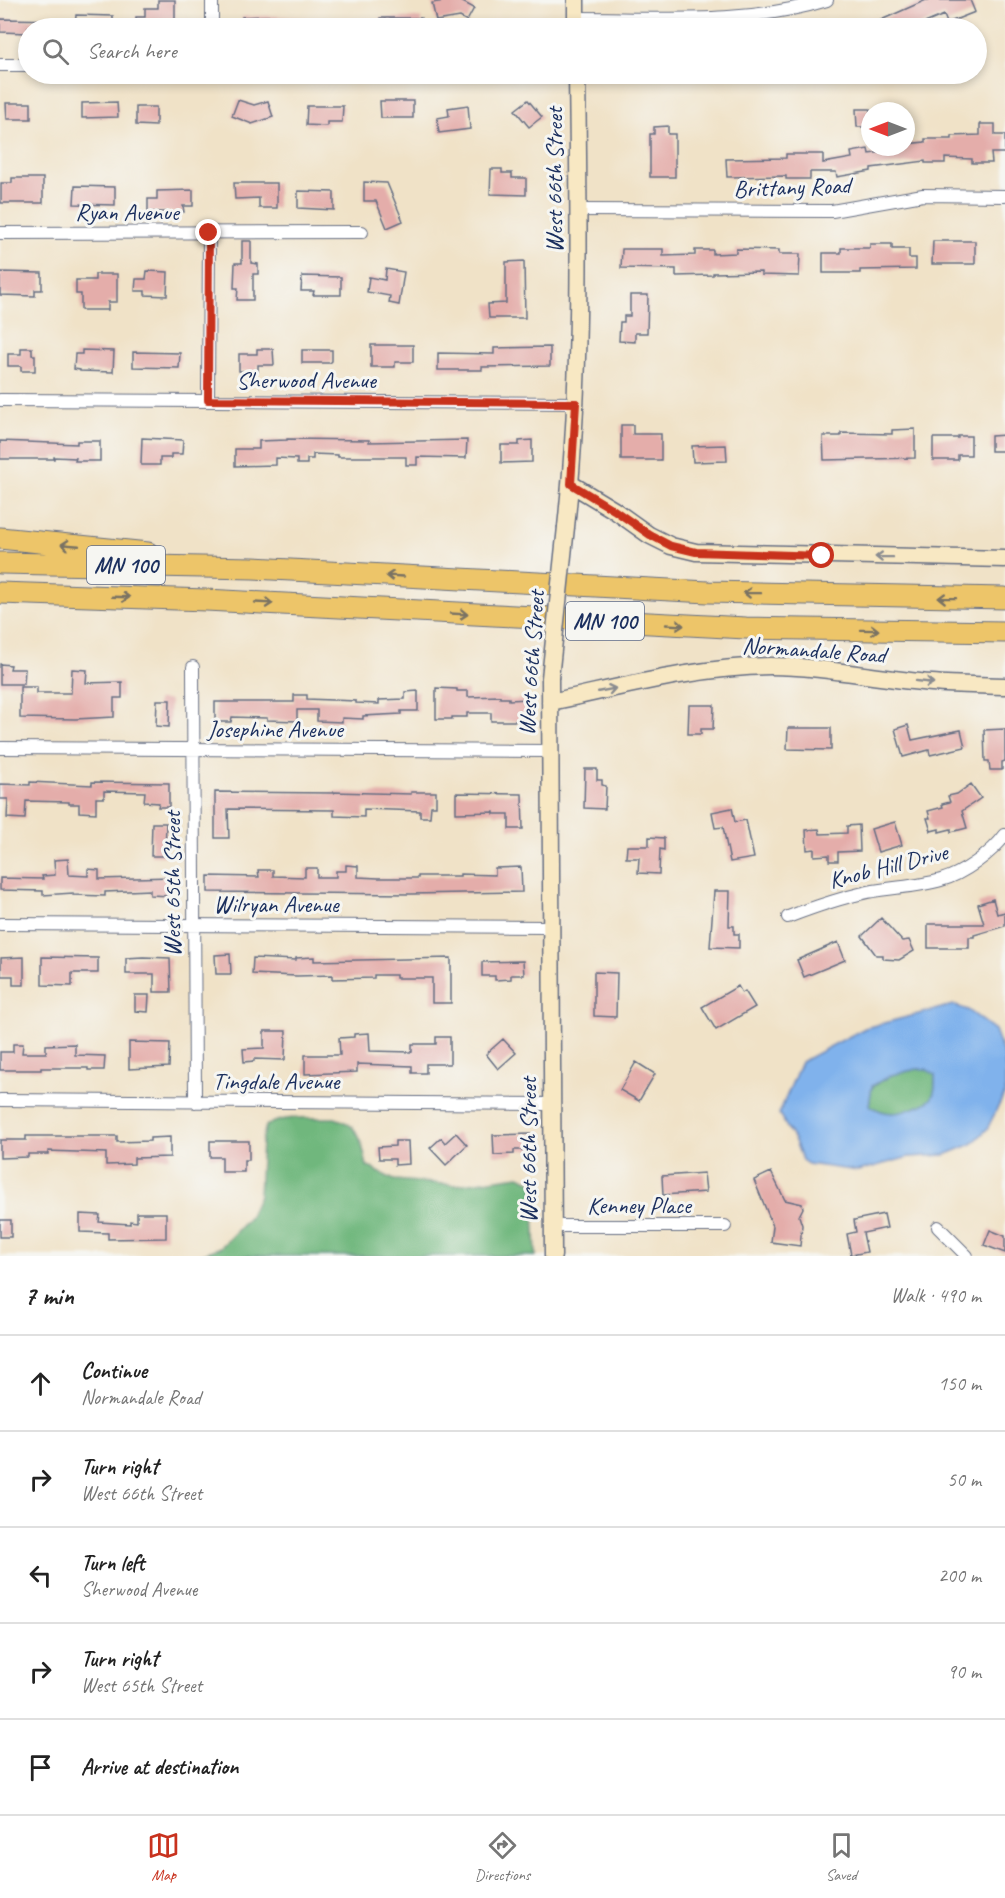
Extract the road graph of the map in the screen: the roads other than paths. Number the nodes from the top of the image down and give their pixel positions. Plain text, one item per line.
1 (212, 0) edge
2 (576, 0) edge
3 (826, 0) edge
4 (212, 18) edge
5 (576, 18) edge
6 (715, 18) edge
7 (0, 65) edge
8 (18, 65) edge
9 (577, 84) edge
10 (1005, 196) edge
11 (579, 210) junction
12 (0, 232) edge
13 (362, 232) dead end
14 (209, 233) junction
15 (0, 400) edge
16 (208, 400) junction
17 (576, 403) junction
18 (571, 484) junction
19 (0, 538) edge
20 (1005, 559) edge
21 (0, 563) edge
22 (253, 568) junction
23 (1, 593) edge
24 (1005, 598) edge
25 (1005, 632) edge
26 (193, 667) dead end
27 (1005, 686) edge
28 (550, 702) junction
29 (0, 748) edge
30 (192, 749) junction
31 (550, 751) junction
32 (1005, 835) edge
33 (788, 917) dead end
34 (0, 924) edge
35 (193, 925) junction
36 (551, 927) junction
37 (0, 1100) edge
38 (195, 1102) junction
39 (552, 1104) junction
40 (552, 1226) junction
41 (725, 1226) dead end
42 (938, 1227) dead end
43 (553, 1256) edge
44 (967, 1256) edge

1 - 4 street
2 - 5 street
3 - 6 street
7 - 8 street
9 - 11 street, West 66th Street
10 - 11 street, Brittany Road
11 - 17 street, West 66th Street
12 - 14 street, Ryan Avenue
13 - 14 street, Ryan Avenue
14 - 16 street
15 - 16 street, Sherwood Avenue
16 - 17 street, Sherwood Avenue
17 - 18 street, West 66th Street
20 -> 18 street
18 - 28 street, West 66th Street, bridge
22 -> 19 highway
21 - 22 highway, MN 100
24 -> 22 highway, MN 100
23 -> 25 highway, MN 100
26 - 30 street, West 65th Street
28 -> 27 street, Normandale Road
28 - 31 street, West 66th Street
29 - 30 street, Josephine Avenue
30 - 31 street, Josephine Avenue
30 - 35 street, West 65th Street
31 - 36 street, West 66th Street
32 - 33 street, Knob Hill Drive
34 - 35 street, Wilryan Avenue
35 - 36 street, Wilryan Avenue
35 - 38 street, West 65th Street
36 - 39 street, West 66th Street
37 - 38 street, Tingdale Avenue
38 - 39 street, Tingdale Avenue
39 - 40 street, West 66th Street
40 - 41 street, Kenney Place
40 - 43 street, West 66th Street
42 - 44 street

